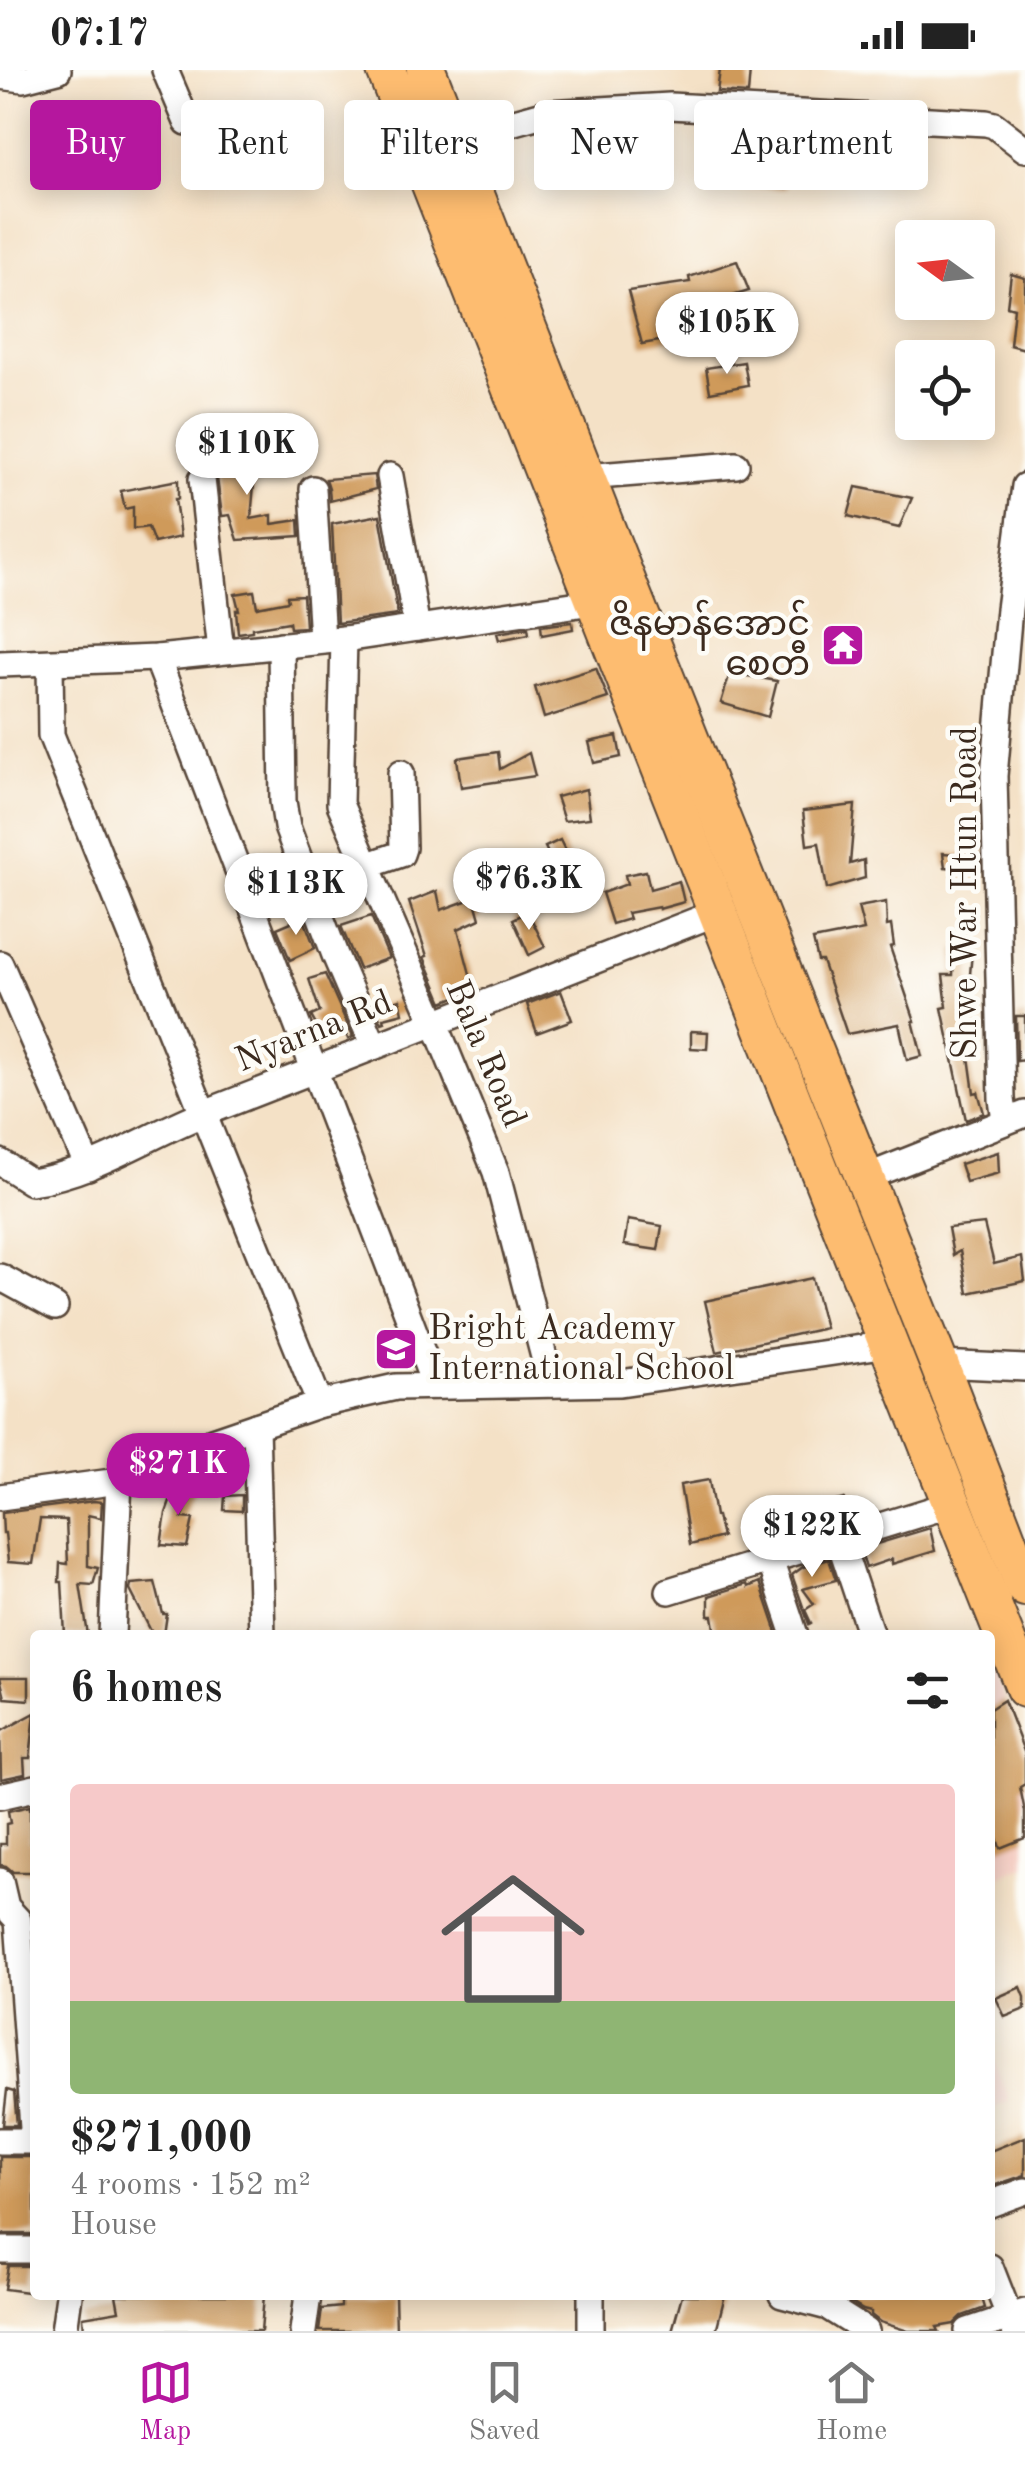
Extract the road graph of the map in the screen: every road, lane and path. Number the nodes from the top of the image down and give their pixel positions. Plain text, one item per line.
1 (58, 70) edge
2 (165, 70) edge
3 (386, 70) edge
4 (426, 70) edge
5 (14, 75) edge
6 (410, 100) edge
7 (432, 100) edge
8 (181, 108) edge
9 (514, 119) edge
10 (1025, 149) edge
11 (458, 190) edge
12 (532, 391) junction
13 (736, 464) dead end
14 (390, 476) dead end
15 (585, 477) junction
16 (202, 479) dead end
17 (1025, 486) edge
18 (313, 489) dead end
19 (630, 594) junction
20 (594, 603) junction
21 (417, 628) junction
22 (333, 640) junction
23 (281, 644) junction
24 (220, 651) junction
25 (157, 658) junction
26 (0, 664) edge
27 (50, 664) junction
28 (401, 773) dead end
29 (712, 796) junction
30 (674, 807) junction
31 (366, 866) junction
32 (716, 913) junction
33 (0, 964) edge
34 (777, 1012) junction
35 (434, 1021) junction
36 (374, 1046) junction
37 (315, 1071) junction
38 (202, 1114) junction
39 (1015, 1118) edge
40 (0, 1162) edge
41 (88, 1167) junction
42 (870, 1193) junction
43 (841, 1222) junction
44 (0, 1277) edge
45 (55, 1307) dead end
46 (890, 1344) junction
47 (939, 1364) junction
48 (1025, 1368) edge
49 (551, 1384) junction
50 (435, 1386) junction
51 (320, 1404) junction
52 (256, 1426) junction
53 (949, 1443) junction
54 (119, 1481) junction
55 (0, 1497) edge
56 (952, 1504) junction
57 (839, 1539) junction
58 (770, 1560) junction
59 (1025, 1586) edge
60 (669, 1591) dead end
61 (112, 1630) edge
62 (262, 1630) edge
63 (792, 1630) edge
64 (869, 1630) edge
65 (1021, 1668) edge
66 (30, 1789) edge
67 (0, 1796) edge
68 (0, 1880) edge
69 (30, 2076) edge
70 (0, 2141) edge
71 (30, 2141) edge
72 (1025, 2190) edge
73 (995, 2202) edge
74 (0, 2250) edge
75 (30, 2250) edge
76 (995, 2277) edge
77 (68, 2300) edge
78 (307, 2300) edge
79 (591, 2300) edge
80 (801, 2300) edge
81 (1017, 2320) edge
82 (64, 2331) edge
83 (304, 2331) edge
84 (591, 2331) edge
85 (866, 2331) edge
86 (968, 2331) edge

1 - 5 street
2 - 8 street
3 - 6 highway
4 - 7 highway
9 - 10 street
11 - 12 highway
12 - 15 highway
12 - 20 highway
13 - 15 street
14 - 21 street
15 - 19 highway
16 - 24 street
17 - 39 street, Shwe War Htun Road
18 - 22 street, Bala Road
19 - 20 street
19 - 29 highway
20 - 21 street
20 - 30 highway
21 - 22 street
22 - 23 street
22 - 31 street, Bala Road
23 - 24 street
23 - 36 street
24 - 25 street
25 - 27 street
25 - 37 street
26 - 27 street
27 - 38 street
28 - 31 street
29 - 30 highway
29 - 34 highway
30 - 32 highway
31 - 35 street, Bala Road
32 - 34 highway
32 - 35 street, Nyarna Rd
33 - 41 street
34 - 42 highway
34 - 43 highway
35 - 36 street, Nyarna Rd
35 - 49 street, Bala Road
36 - 37 street, Nyarna Rd
37 - 38 street, Nyarna Rd
37 - 50 street
38 - 41 street, Nyarna Rd
38 - 51 street
39 - 42 street
40 - 41 street, Nyarna Rd
42 - 43 highway
42 - 47 highway
43 - 46 highway
44 - 45 street
46 - 49 street
46 - 53 highway
47 - 48 street
47 - 53 highway
49 - 50 street
50 - 51 street
51 - 52 street
52 - 54 street
52 - 62 street
53 - 56 highway
53 - 59 highway
54 - 55 street
54 - 61 street
56 - 57 street
56 - 65 highway
57 - 58 street
57 - 64 street
58 - 60 street
58 - 63 street
66 - 67 street
68 - 69 street
70 - 71 street
72 - 73 street
74 - 75 street
76 - 81 street
77 - 82 street
78 - 83 street
79 - 84 street
80 - 85 street
81 - 86 street

